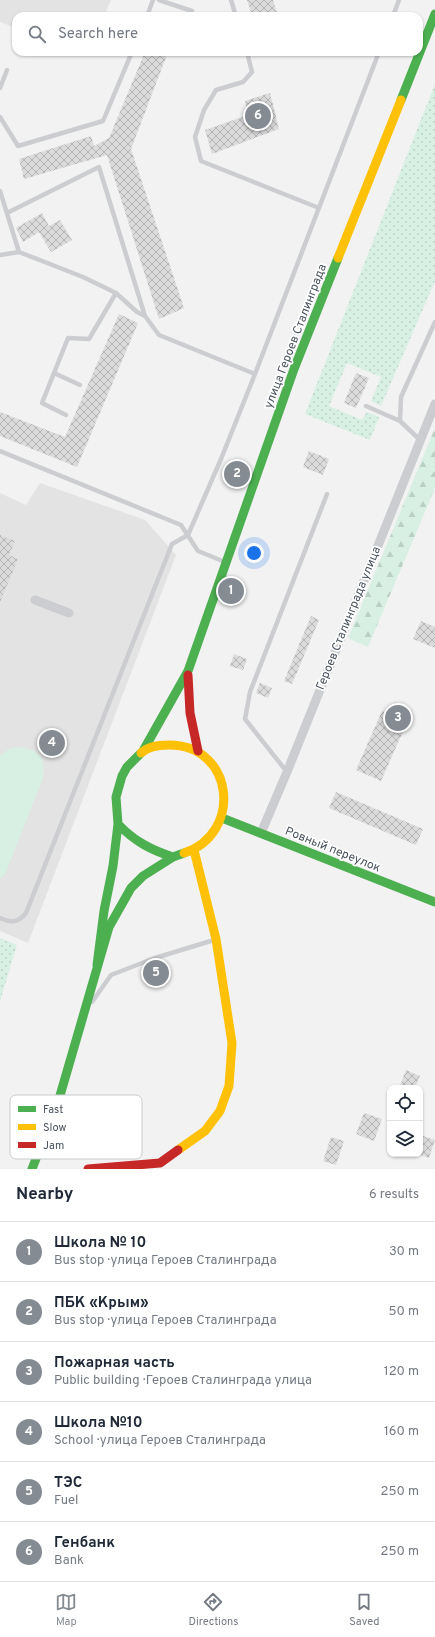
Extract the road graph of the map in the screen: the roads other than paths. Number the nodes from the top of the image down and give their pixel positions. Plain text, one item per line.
1 (153, 0) edge
2 (159, 0) edge
3 (232, 0) edge
4 (399, 0) edge
5 (148, 12) edge
6 (192, 12) edge
7 (235, 12) edge
8 (394, 12) edge
9 (435, 14) edge
10 (423, 44) edge
11 (130, 56) edge
12 (248, 56) edge
13 (377, 56) edge
14 (418, 56) edge
15 (7, 70) dead end
16 (0, 88) edge
17 (0, 118) edge
18 (0, 191) edge
19 (318, 208) junction
20 (7, 213) junction
21 (19, 252) junction
22 (0, 255) edge
23 (116, 292) junction
24 (146, 316) junction
25 (435, 322) edge
26 (54, 373) junction
27 (255, 374) junction
28 (80, 385) dead end
29 (435, 404) edge
30 (366, 406) dead end
31 (66, 415) dead end
32 (400, 421) junction
33 (420, 439) junction
34 (0, 452) edge
35 (326, 494) dead end
36 (188, 535) junction
37 (225, 562) junction
38 (35, 600) dead end
39 (69, 614) dead end
40 (188, 671) junction
41 (143, 751) junction
42 (198, 751) junction
43 (287, 772) junction
44 (222, 818) junction
45 (118, 824) junction
46 (261, 833) junction
47 (194, 850) junction
48 (173, 857) junction
49 (435, 902) edge
50 (0, 918) edge
51 (216, 939) junction
52 (97, 965) junction
53 (81, 1023) junction
54 (60, 1095) edge
55 (36, 1159) edge
56 (32, 1169) edge
57 (88, 1169) edge

1 - 5 lane
2 - 6 lane
3 - 7 lane
4 - 8 lane
9 - 10 main road, улица Героев Сталинграда
11 - 17 lane
12 - 19 lane
13 - 19 lane
14 - 37 main road, улица Героев Сталинграда
15 - 16 lane
18 - 20 lane
19 - 27 lane
20 - 21 lane
20 - 24 lane
21 - 22 lane
21 - 23 lane
23 - 24 lane
23 - 26 lane
24 - 27 lane
25 - 32 lane
26 - 28 lane
26 - 31 lane
27 - 36 lane
29 - 33 street, Героев Сталинграда улица
30 - 32 lane
32 - 33 lane
33 - 43 street, Героев Сталинграда улица
34 - 36 lane
35 - 43 lane
36 - 37 lane
36 - 50 lane
37 - 40 main road, улица Героев Сталинграда
38 - 39 street
40 - 41 main road, улица Героев Сталинграда
40 - 42 main road, улица Героев Сталинграда
41 - 42 main road
41 - 45 main road
42 - 44 main road
43 - 46 street, Героев Сталинграда улица
44 - 46 main road, Ровный переулок
44 - 47 main road
45 - 48 main road
45 - 52 main road
46 - 49 main road, Ровный переулок
47 - 48 main road
47 - 51 main road
48 - 52 main road
51 - 53 lane
51 - 57 main road
52 - 53 main road
53 - 54 main road
55 - 56 main road

